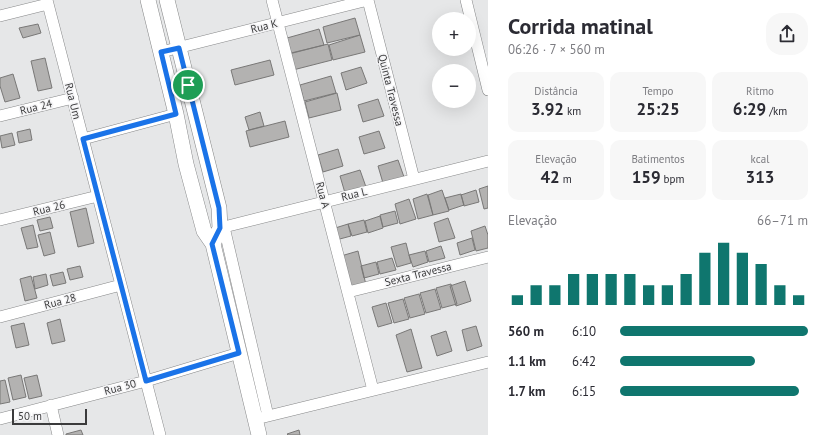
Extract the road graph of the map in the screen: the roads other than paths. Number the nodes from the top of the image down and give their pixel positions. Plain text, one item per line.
1 (148, 0) edge
2 (167, 0) edge
3 (272, 0) edge
4 (368, 0) edge
5 (466, 0) edge
6 (48, 2) edge
7 (0, 16) edge
8 (278, 23) junction
9 (179, 48) junction
10 (161, 52) junction
11 (485, 64) edge
12 (488, 90) edge
13 (73, 98) junction
14 (176, 114) junction
15 (0, 116) edge
16 (83, 139) junction
17 (488, 161) edge
18 (414, 179) junction
19 (98, 196) junction
20 (324, 202) junction
21 (0, 220) edge
22 (222, 228) junction
23 (212, 244) junction
24 (488, 256) edge
25 (121, 285) junction
26 (348, 292) junction
27 (0, 316) edge
28 (239, 353) junction
29 (488, 362) edge
30 (146, 381) junction
31 (373, 390) junction
32 (51, 405) junction
33 (0, 418) edge
34 (262, 418) junction
35 (58, 435) edge
36 (160, 435) edge
37 (260, 435) edge

1 - 10 street
2 - 9 street
3 - 8 street, Rua A
4 - 8 street, Rua K
4 - 18 street, Quinta Travessa
5 - 11 street
6 - 7 street
6 - 13 street, Rua Um
8 - 9 street, Rua K
8 - 20 street, Rua A
9 - 10 street, Rua K
9 - 22 street
10 - 14 street
11 - 12 street
13 - 15 street, Rua 24
13 - 16 street, Rua Um
14 - 16 street
14 - 23 street
16 - 19 street, Rua Um
17 - 18 street, Rua L
18 - 20 street, Rua L
19 - 21 street, Rua 26
19 - 25 street, Rua Um
20 - 22 street, Rua L
20 - 26 street, Rua A
22 - 23 street
22 - 34 street
23 - 28 street
24 - 26 street, Sexta Travessa
25 - 27 street, Rua 28
25 - 30 street, Rua Um
26 - 31 street, Rua A
28 - 30 street, Rua 30
28 - 34 street
29 - 31 street
30 - 32 street, Rua 30
30 - 36 street, Rua Um
31 - 34 street
32 - 33 street, Rua 30
32 - 35 street
34 - 37 street

